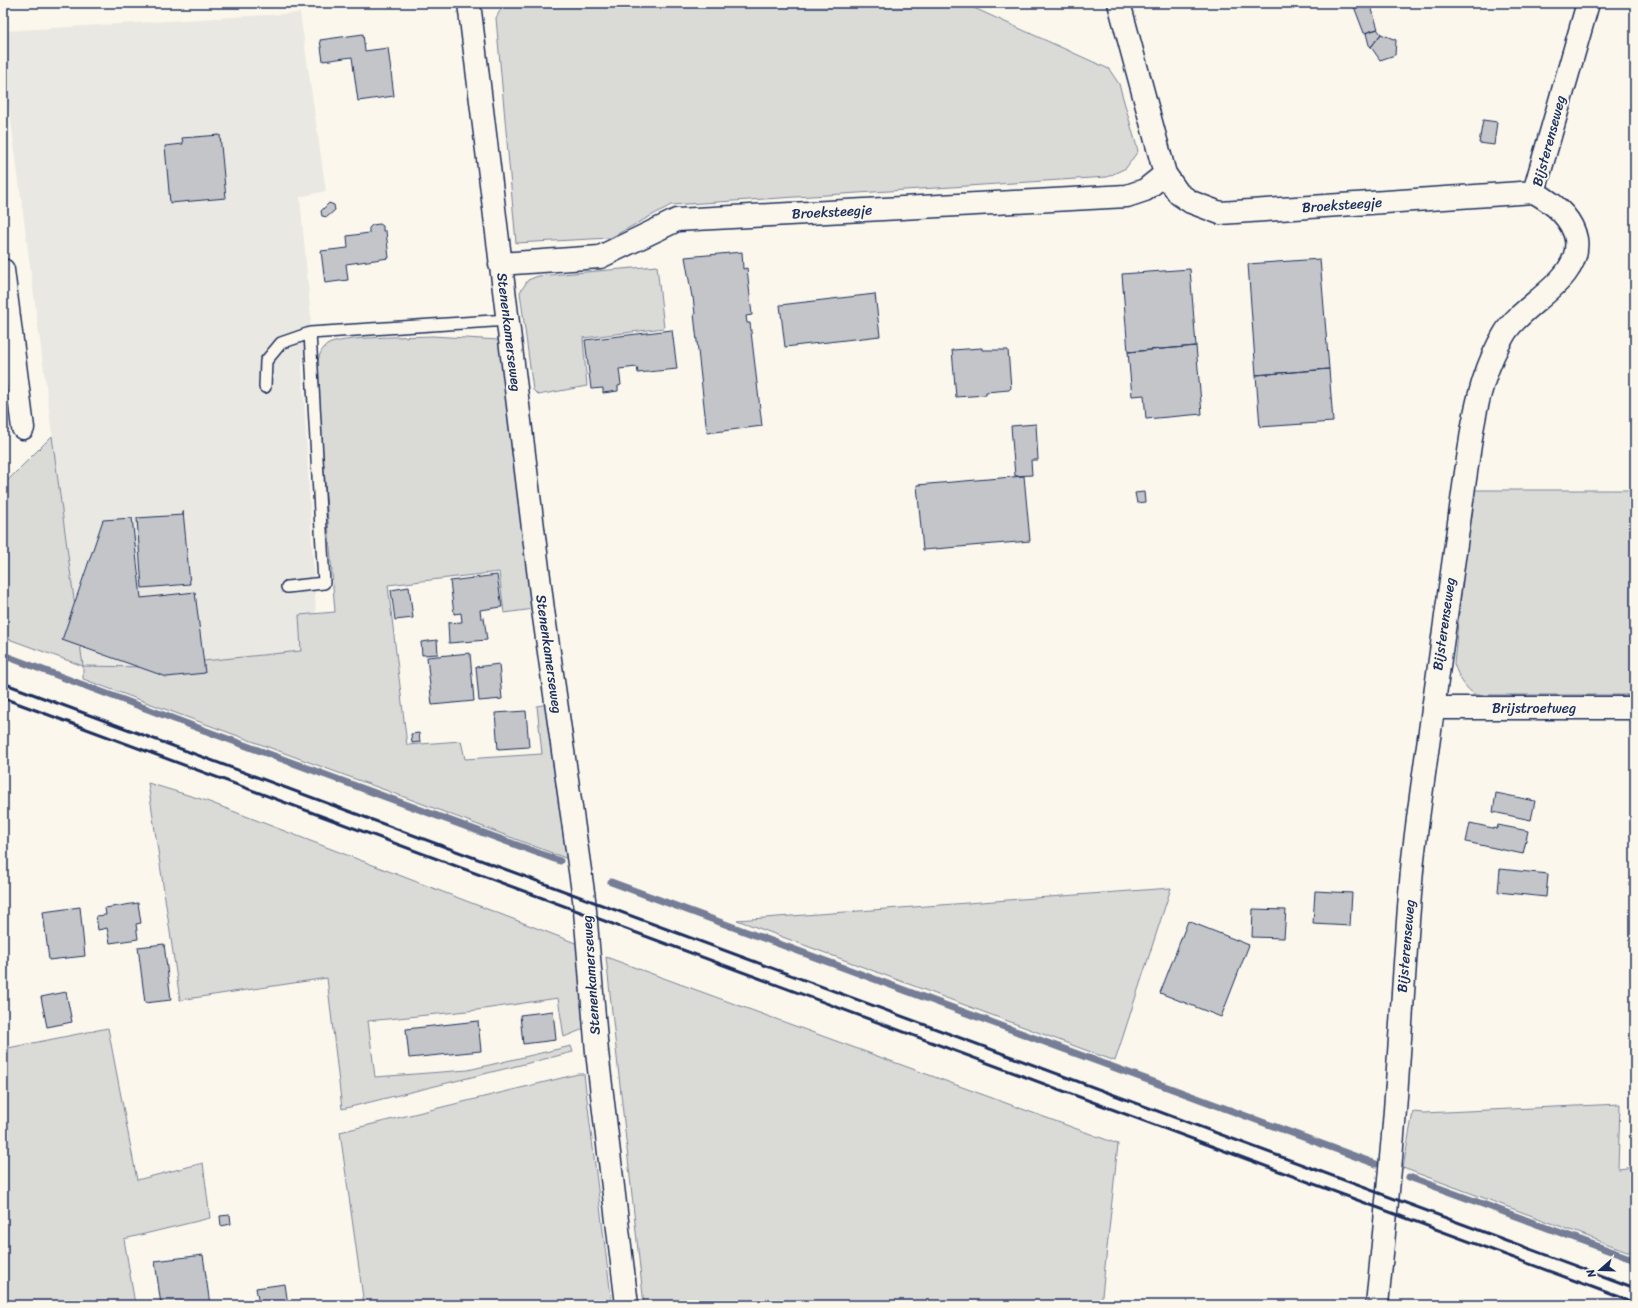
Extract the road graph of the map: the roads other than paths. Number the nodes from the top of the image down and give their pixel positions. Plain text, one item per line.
1 (470, 3) edge
2 (1119, 3) edge
3 (1588, 3) edge
4 (1165, 174) junction
5 (1534, 192) junction
6 (500, 264) junction
7 (3, 270) edge
8 (508, 320) junction
9 (310, 333) junction
10 (265, 387) dead end
11 (23, 428) dead end
12 (287, 587) dead end
13 (1433, 708) junction
14 (1635, 708) edge
15 (627, 1305) edge
16 (1377, 1305) edge

1 - 6 street, Stenenkamerseweg
2 - 4 street, Broeksteegje
3 - 5 street, Bijsterenseweg
4 - 5 street, Broeksteegje
4 - 6 street, Broeksteegje
5 - 13 street, Bijsterenseweg
6 - 8 street, Stenenkamerseweg
7 - 11 street
8 - 9 lane
8 - 15 street, Stenenkamerseweg
9 - 10 lane
9 - 12 lane
13 - 14 street, Brijstroetweg
13 - 16 street, Bijsterenseweg

